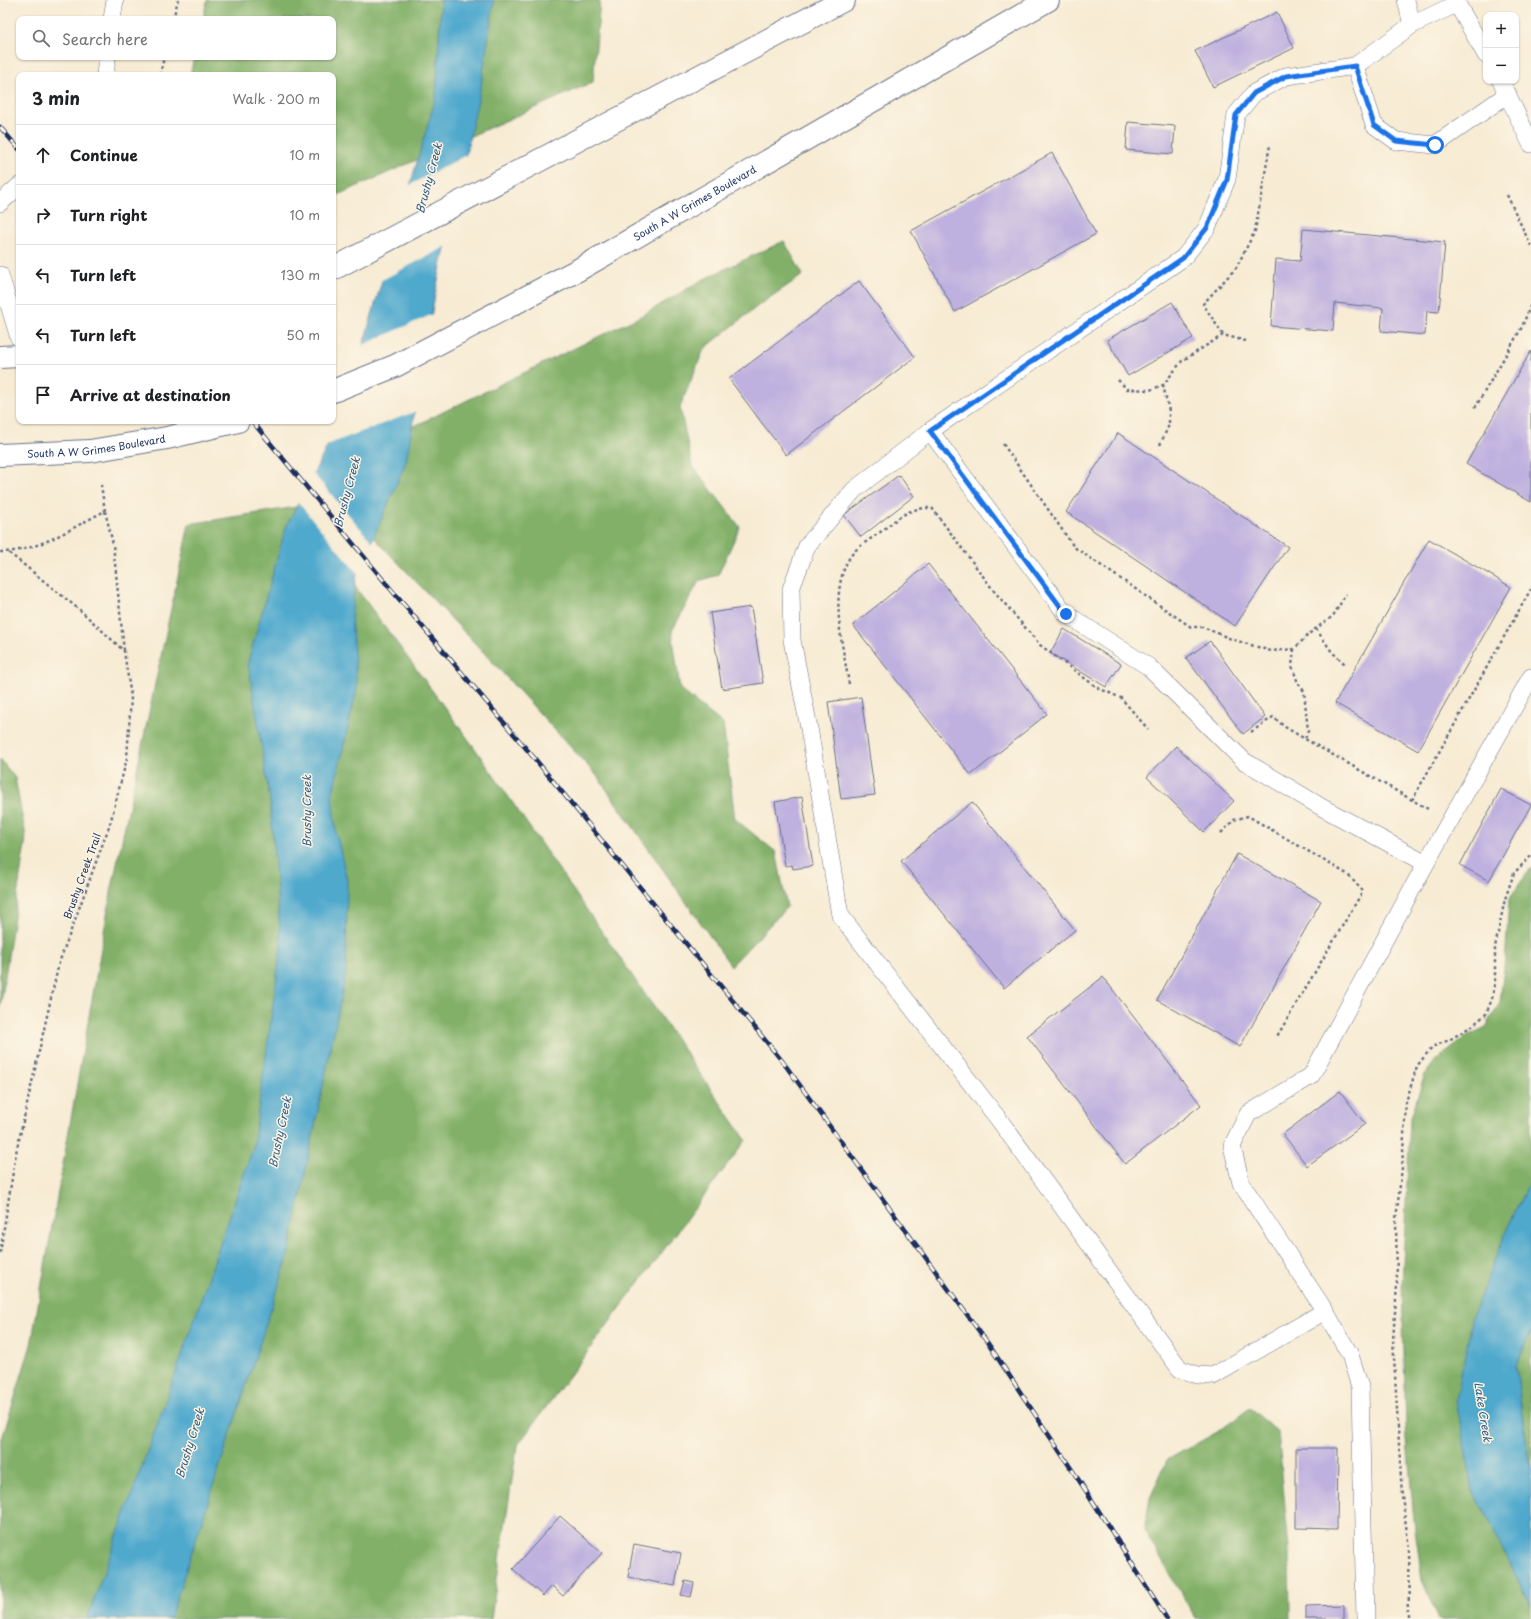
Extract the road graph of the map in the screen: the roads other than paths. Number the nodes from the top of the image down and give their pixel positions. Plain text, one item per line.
1 (114, 0) edge
2 (844, 0) edge
3 (1048, 0) edge
4 (1406, 0) edge
5 (1456, 2) edge
6 (112, 16) edge
7 (1412, 25) junction
8 (1483, 50) edge
9 (107, 60) edge
10 (1355, 66) junction
11 (105, 72) edge
12 (1504, 87) edge
13 (1531, 144) edge
14 (16, 189) edge
15 (0, 203) edge
16 (336, 267) edge
17 (0, 274) edge
18 (16, 328) edge
19 (16, 356) edge
20 (0, 358) edge
21 (336, 390) edge
22 (225, 424) edge
23 (930, 431) junction
24 (0, 455) edge
25 (1531, 677) edge
26 (1426, 863) junction
27 (1325, 1311) junction
28 (1365, 1619) edge

1 - 6 lane
2 - 16 main road
3 - 21 main road, South A W Grimes Boulevard
4 - 7 lane
5 - 7 lane
5 - 8 lane
7 - 10 lane
9 - 11 lane
10 - 12 lane
10 - 23 lane
12 - 13 lane
14 - 15 lane
17 - 18 lane
19 - 20 main road
22 - 24 main road, South A W Grimes Boulevard
23 - 26 lane
23 - 27 lane
25 - 26 lane
26 - 27 lane
27 - 28 lane

